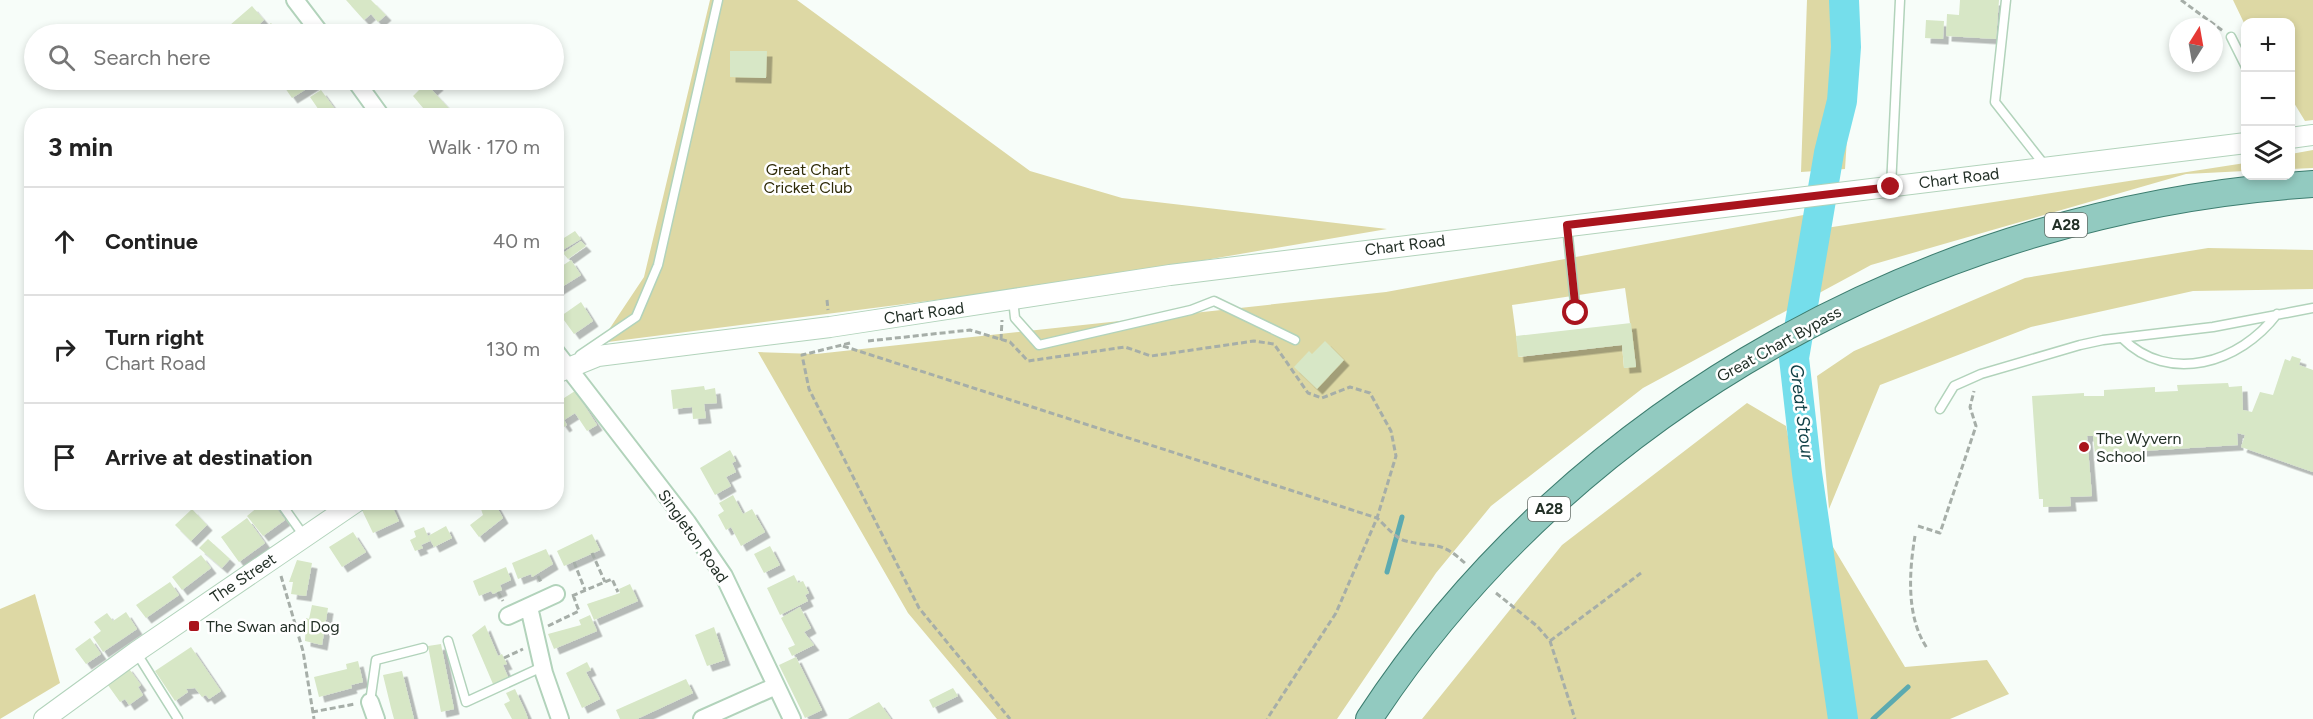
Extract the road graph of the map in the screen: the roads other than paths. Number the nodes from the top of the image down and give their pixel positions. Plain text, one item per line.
1 (295, 0) edge
2 (718, 0) edge
3 (1900, 0) edge
4 (2006, 0) edge
5 (313, 24) edge
6 (2231, 37) road end
7 (2241, 57) edge
8 (362, 90) edge
9 (375, 108) edge
10 (2313, 135) edge
11 (2295, 137) edge
12 (2241, 144) edge
13 (2046, 167) junction
14 (2313, 184) edge
15 (1891, 187) junction
16 (1567, 225) junction
17 (1013, 299) junction
18 (2313, 308) edge
19 (1576, 313) dead end
20 (2277, 314) junction
21 (2122, 338) junction
22 (1295, 340) dead end
23 (564, 369) edge
24 (564, 370) edge
25 (564, 373) edge
26 (1940, 409) dead end
27 (286, 510) edge
28 (344, 510) edge
29 (305, 536) junction
30 (565, 595) road end
31 (529, 607) junction
32 (508, 616) dead end
33 (448, 641) dead end
34 (423, 648) dead end
35 (136, 652) junction
36 (542, 667) junction
37 (776, 686) junction
38 (370, 702) joint
39 (44, 719) edge
40 (178, 719) edge
41 (376, 719) edge
42 (560, 719) edge
43 (702, 719) edge
44 (792, 719) edge
45 (1369, 719) edge

1 - 5 street
2 - 23 lane
3 - 15 lane
4 - 13 lane
6 - 7 lane
8 - 9 street
10 - 11 street
12 - 13 street, Chart Road
13 - 15 street, Chart Road
14 - 45 main road, Great Chart Bypass / A28
15 - 16 street, Chart Road
16 - 17 street, Chart Road
16 - 19 lane
17 - 22 lane
17 - 24 street, Chart Road
18 - 20 lane
20 - 21 lane
20 - 21 lane
21 - 26 lane
25 - 37 street, Singleton Road
27 - 29 lane
28 - 29 street, The Street
29 - 35 street, The Street
30 - 31 street
31 - 32 street
31 - 36 street
33 - 36 lane
34 - 38 lane
35 - 39 street, The Street
35 - 40 lane
36 - 42 street
37 - 43 street
37 - 44 street, Singleton Road
38 - 41 street

